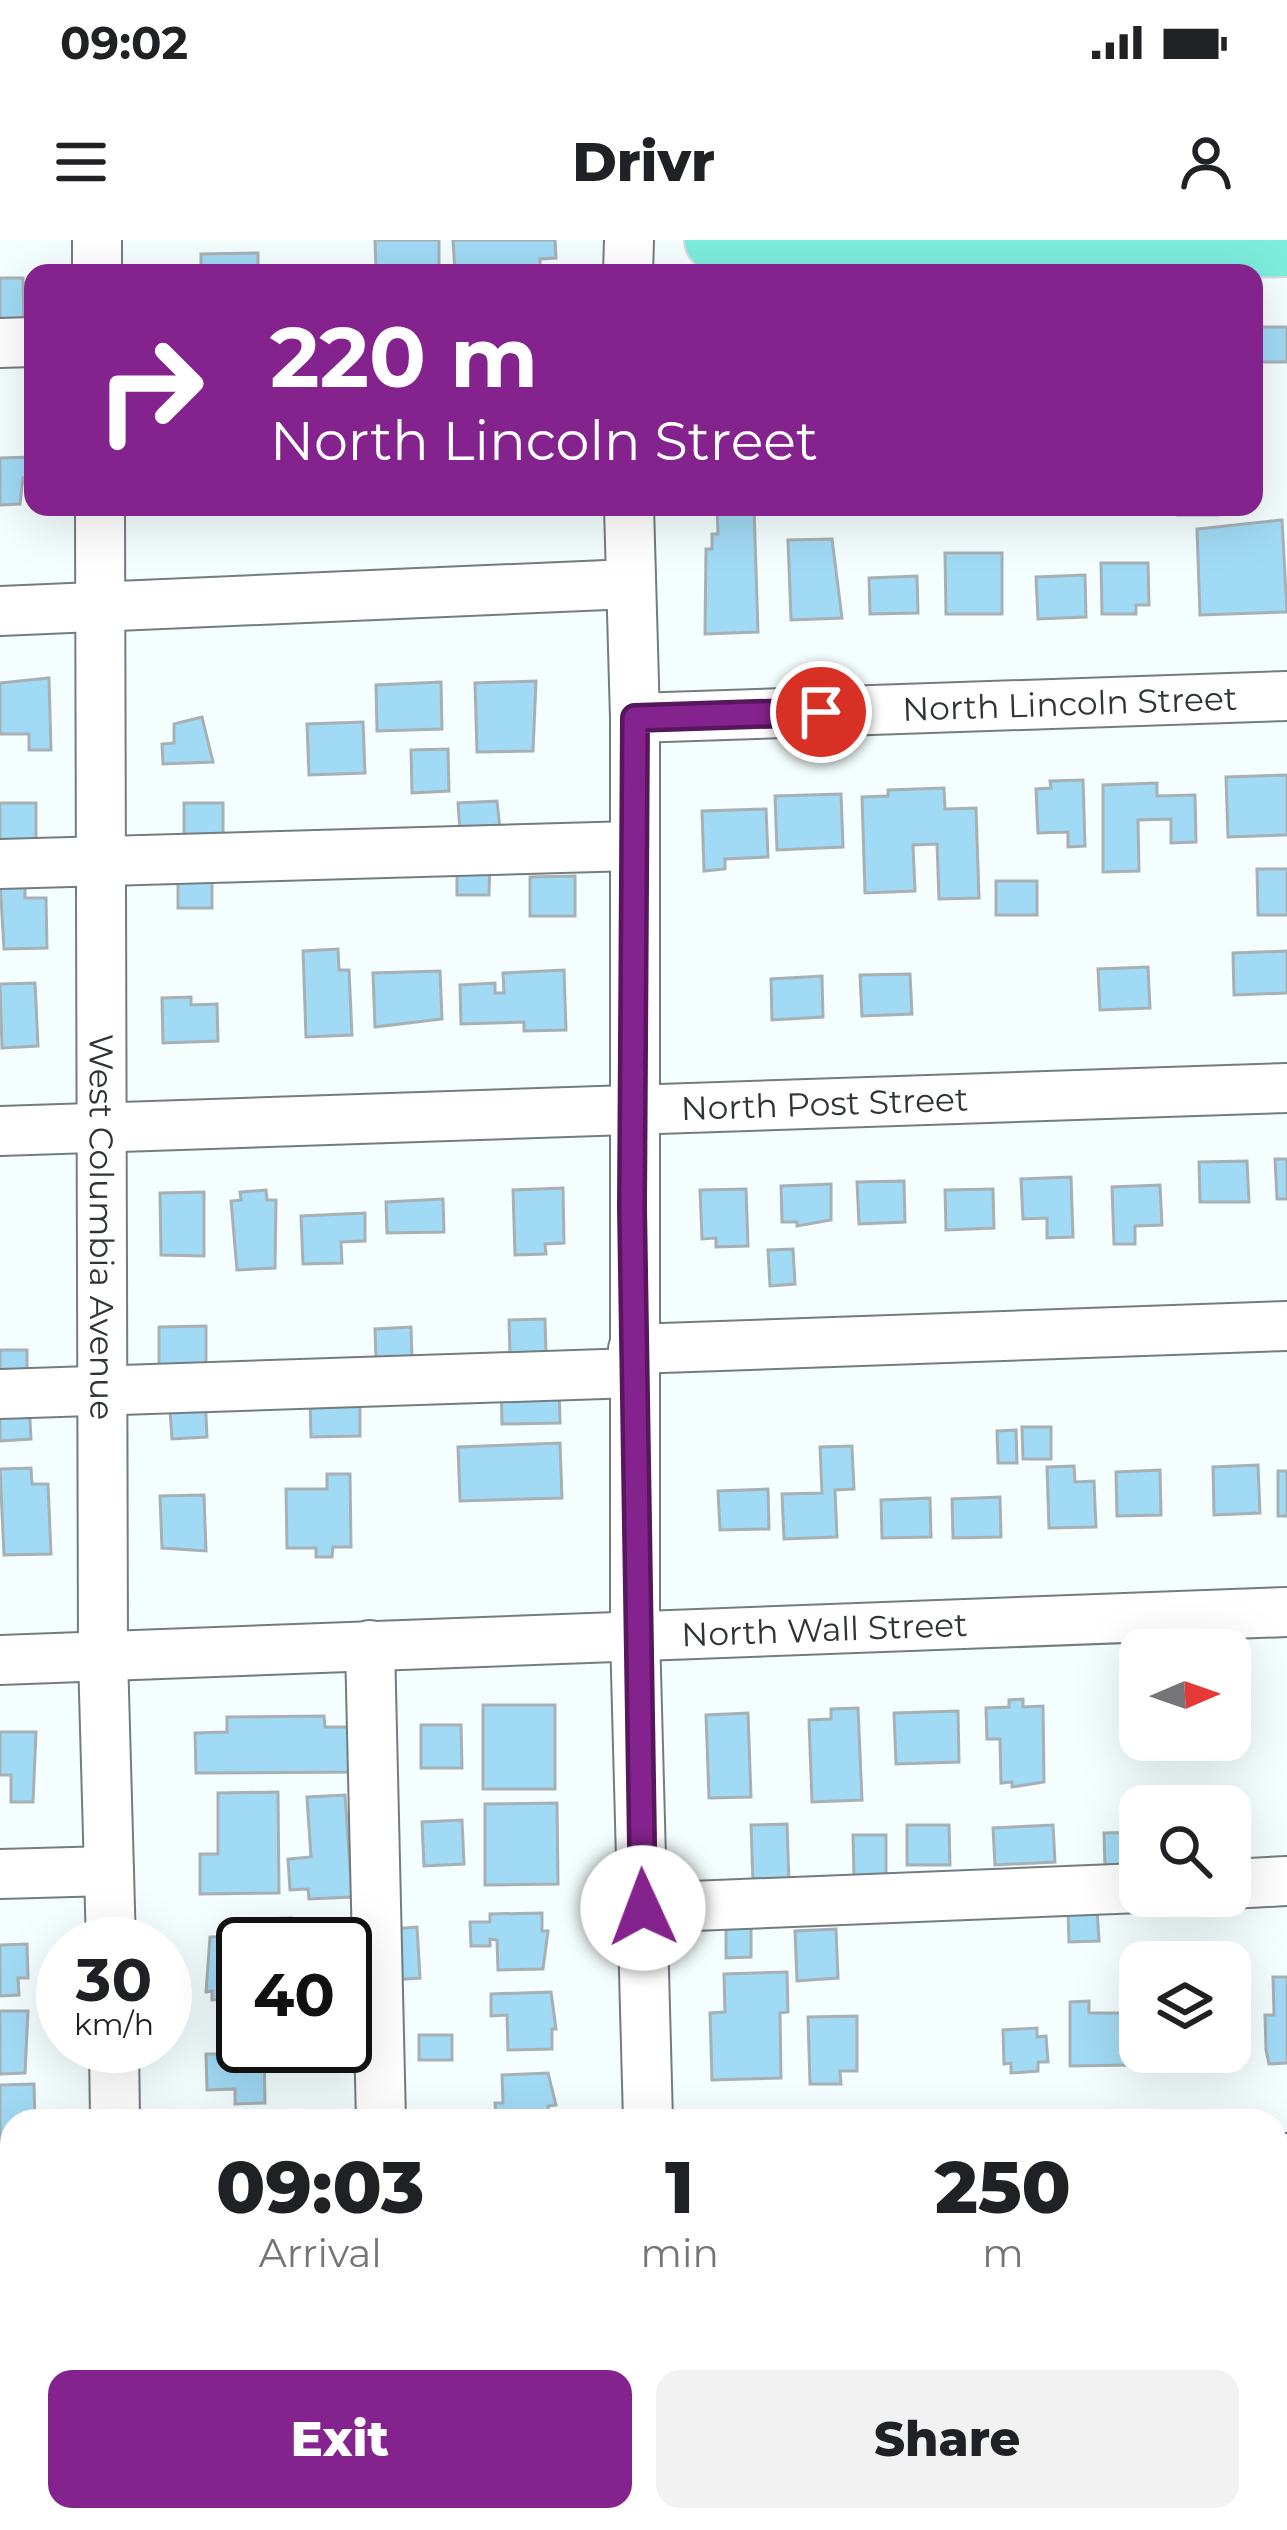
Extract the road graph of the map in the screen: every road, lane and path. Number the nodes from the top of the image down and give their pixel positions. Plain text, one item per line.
1 (715, 240) edge
2 (1287, 246) edge
3 (100, 516) edge
4 (629, 516) edge
5 (630, 584) junction
6 (100, 609) junction
7 (0, 611) edge
8 (1287, 696) edge
9 (635, 718) junction
10 (633, 847) junction
11 (100, 861) junction
12 (0, 864) edge
13 (1287, 1088) edge
14 (631, 1113) junction
15 (100, 1128) junction
16 (0, 1131) edge
17 (1287, 1326) edge
18 (633, 1361) junction
19 (102, 1390) junction
20 (0, 1394) edge
21 (1287, 1612) edge
22 (635, 1634) junction
23 (370, 1645) junction
24 (103, 1656) junction
25 (0, 1660) edge
26 (110, 1870) junction
27 (0, 1874) edge
28 (1287, 1882) edge
29 (1251, 1883) edge
30 (1119, 1889) edge
31 (643, 1908) junction
32 (111, 1917) edge
33 (115, 2073) edge
34 (116, 2109) edge
35 (381, 2109) edge
36 (647, 2109) edge

1 - 2 main road
3 - 6 street, West Columbia Avenue
4 - 5 street
5 - 6 street
5 - 9 street
6 - 7 street
6 - 11 street, West Columbia Avenue
8 - 9 street, North Lincoln Street
9 - 10 street
10 - 11 street
10 - 14 street
11 - 12 street
11 - 15 street, West Columbia Avenue
13 - 14 street, North Post Street
14 - 15 street, North Post Street
14 - 18 street
15 - 16 street, North Post Street
15 - 19 street, West Columbia Avenue
17 - 18 street
18 - 19 street
18 - 22 street
19 - 20 street
19 - 24 street, West Columbia Avenue
21 - 22 street, North Wall Street
22 - 23 street, North Wall Street
22 - 31 street
23 - 24 street, North Wall Street
23 - 35 street
24 - 25 street, North Wall Street
24 - 26 street, West Columbia Avenue
26 - 27 street
26 - 32 street, West Columbia Avenue
28 - 29 street
30 - 31 street
31 - 36 street
33 - 34 street

